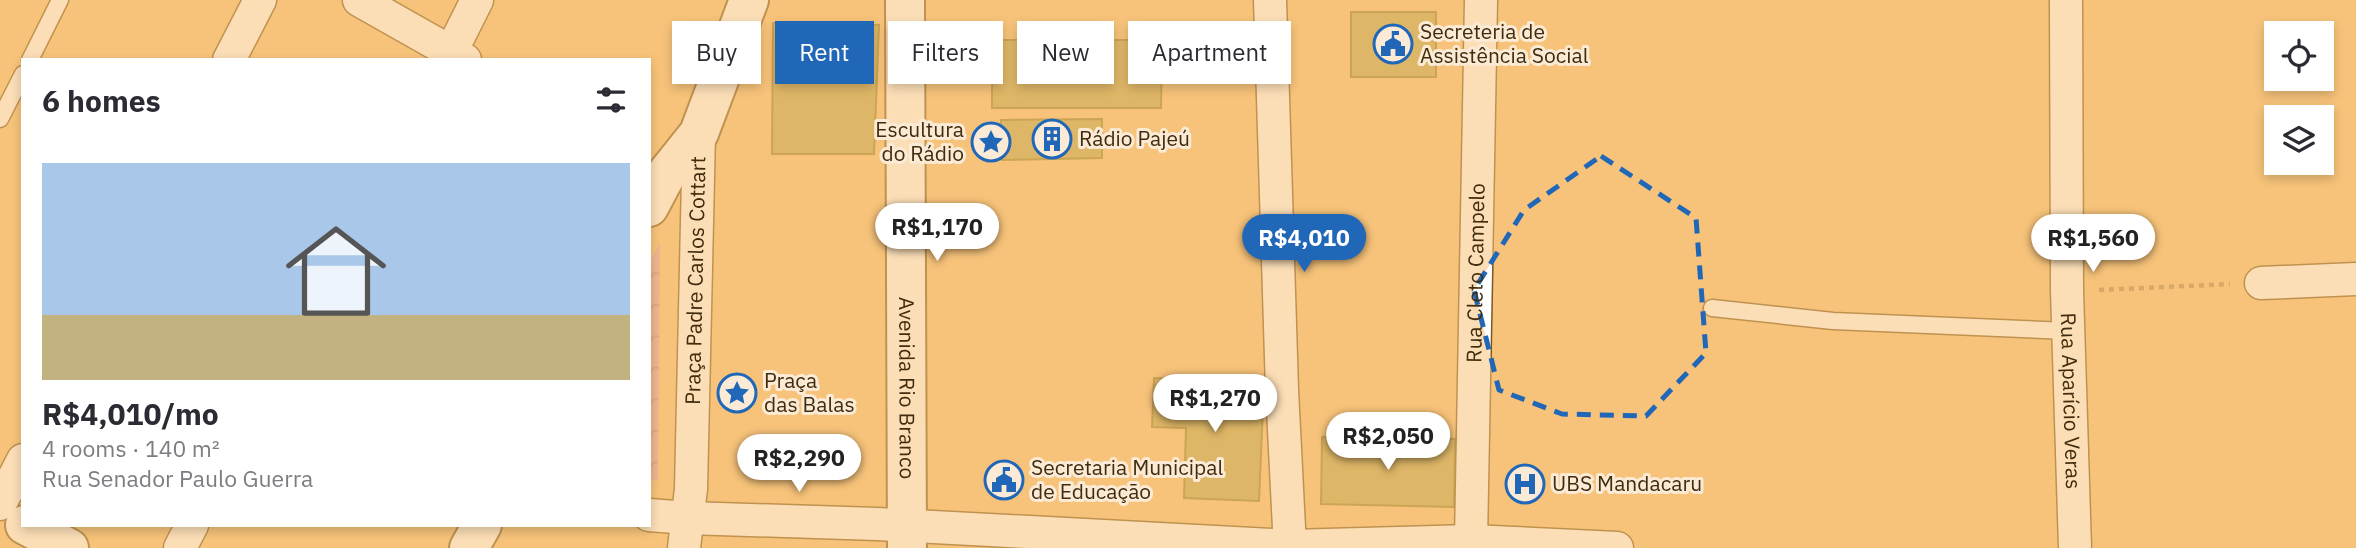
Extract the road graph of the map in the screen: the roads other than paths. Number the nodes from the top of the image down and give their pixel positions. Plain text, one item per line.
1 (60, 0) edge
2 (260, 0) edge
3 (359, 0) edge
4 (477, 0) edge
5 (750, 0) edge
6 (905, 0) edge
7 (1270, 0) edge
8 (1481, 0) edge
9 (2066, 0) edge
10 (454, 57) edge
11 (31, 58) edge
12 (230, 58) edge
13 (21, 78) edge
14 (0, 119) edge
15 (699, 133) junction
16 (658, 168) edge
17 (651, 198) edge
18 (2356, 279) edge
19 (2261, 283) road end
20 (1712, 308) dead end
21 (2068, 331) junction
22 (21, 464) edge
23 (0, 504) edge
24 (0, 512) edge
25 (651, 516) edge
26 (21, 522) edge
27 (30, 527) edge
28 (191, 527) edge
29 (481, 527) edge
30 (686, 533) edge
31 (908, 537) edge
32 (1471, 545) edge
33 (1291, 547) edge
34 (1568, 547) edge
35 (69, 548) edge
36 (180, 548) edge
37 (469, 548) edge
38 (1617, 548) edge
39 (2075, 548) edge

1 - 11 lane
2 - 12 street
3 - 10 street
4 - 10 street
5 - 15 street
6 - 31 street, Avenida Rio Branco
7 - 33 street
8 - 32 street, Rua Cleto Campelo
9 - 21 street, Rua Aparício Veras
13 - 14 lane
15 - 16 street, Praça Padre Carlos Cottart
15 - 30 street, Praça Padre Carlos Cottart
16 - 17 street, Praça Padre Carlos Cottart
18 - 19 street
20 - 21 lane
21 - 39 street, Rua Aparício Veras
22 - 23 street
24 - 26 street
25 - 30 street
27 - 35 street
28 - 36 street
29 - 37 street
30 - 31 street
31 - 33 street
32 - 33 street
32 - 34 street
34 - 38 street

